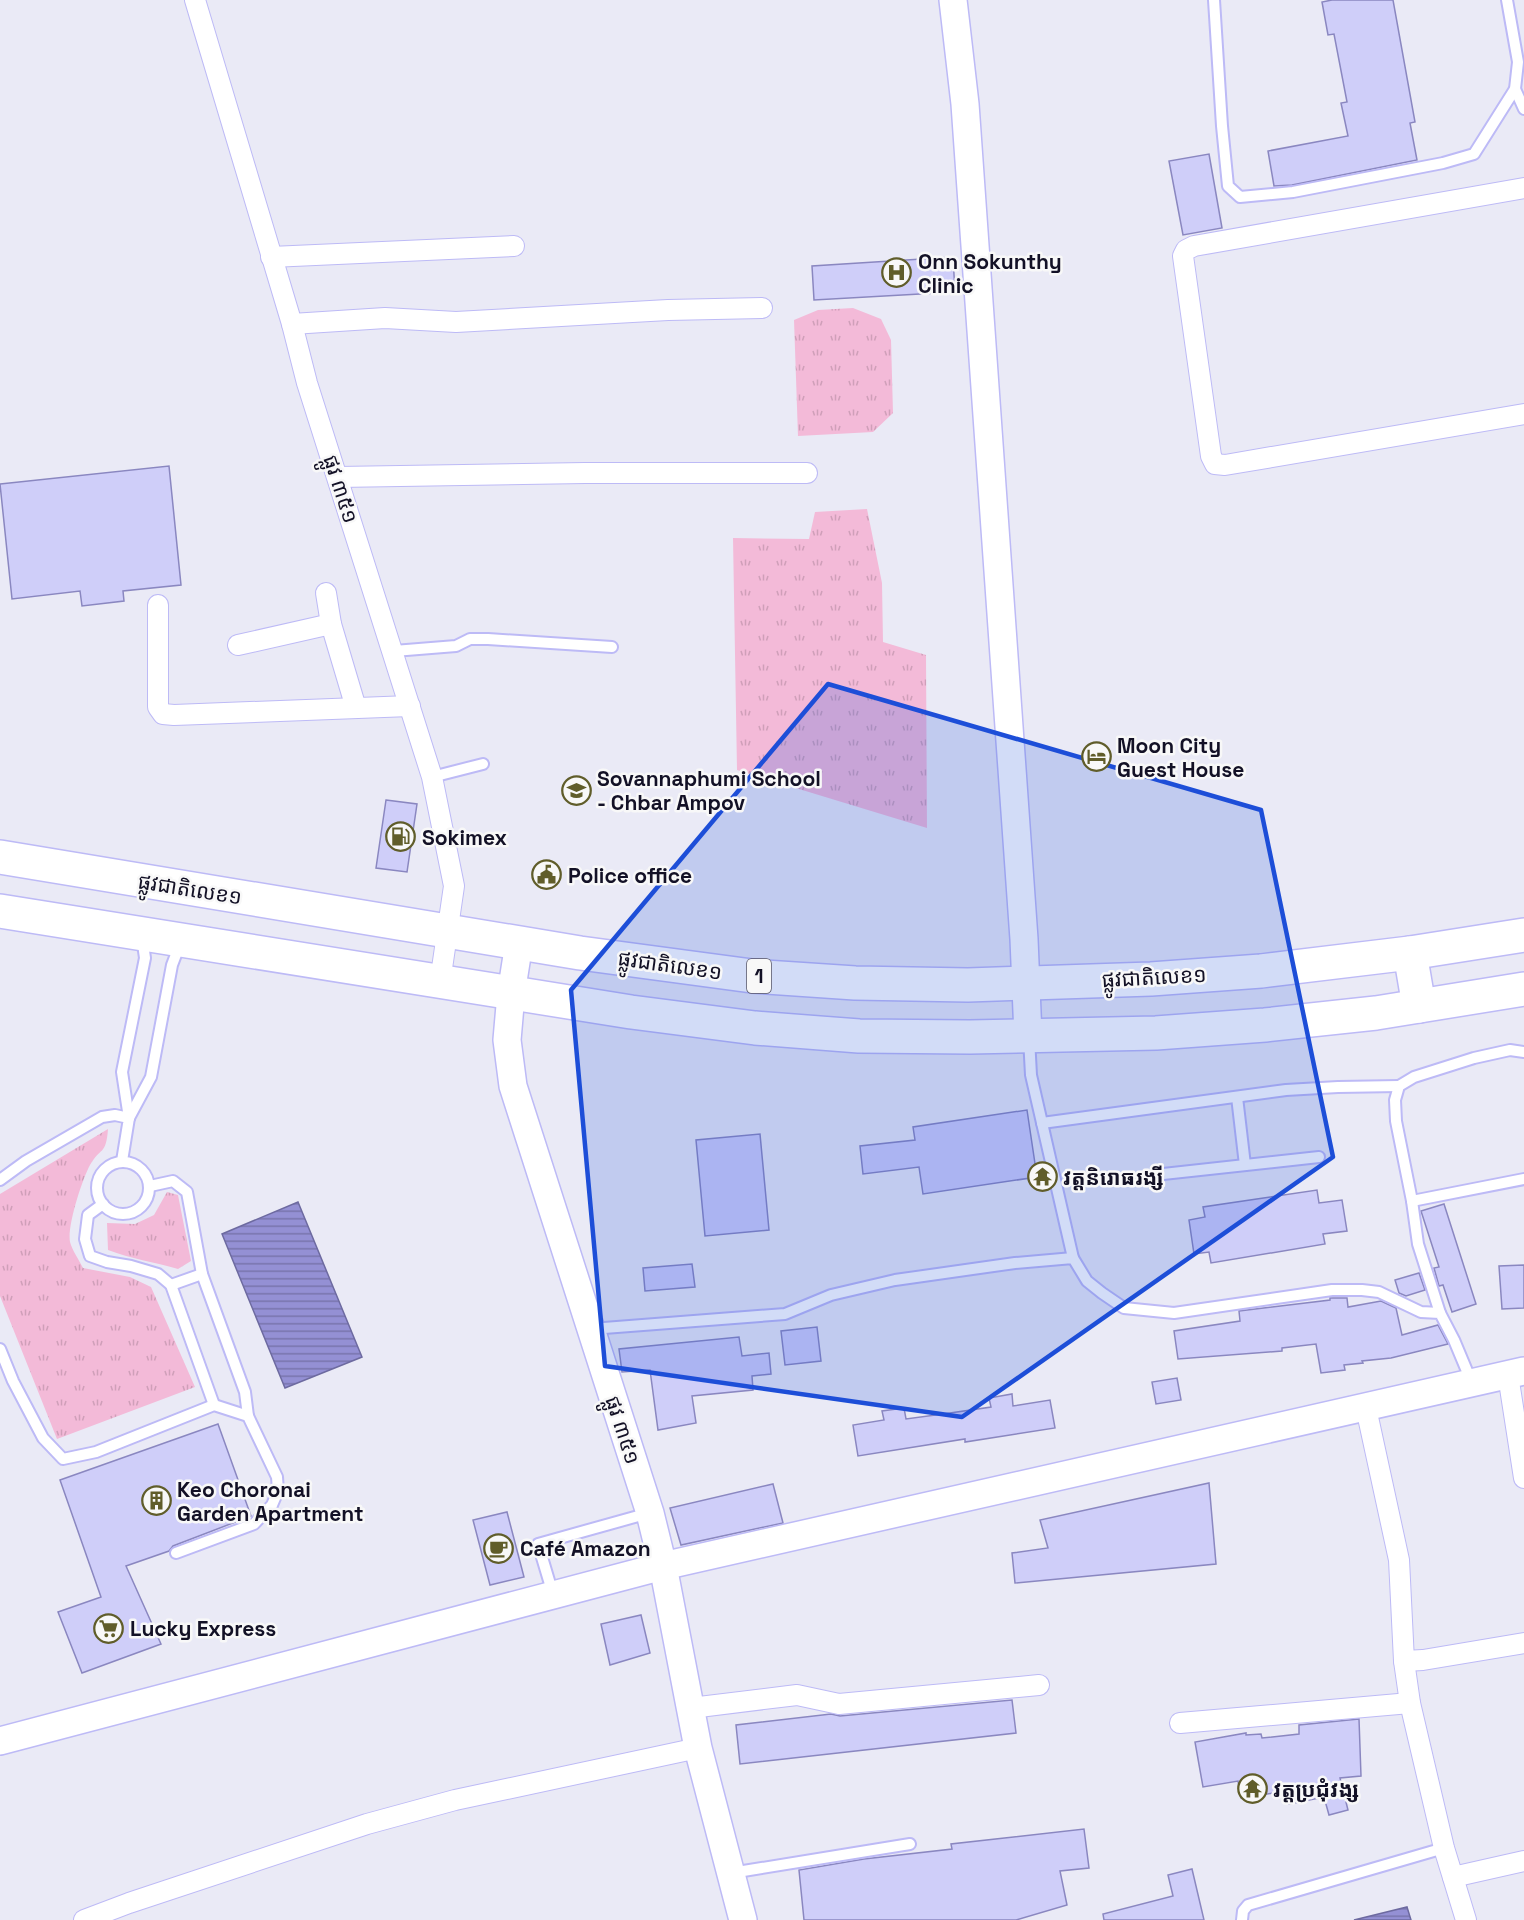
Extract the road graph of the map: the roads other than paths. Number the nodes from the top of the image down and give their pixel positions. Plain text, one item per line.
1 (195, 0) edge
2 (953, 0) edge
3 (1214, 0) edge
4 (1507, 0) edge
5 (1515, 89) junction
6 (1524, 109) edge
7 (1524, 188) edge
8 (514, 246) dead end
9 (272, 257) junction
10 (762, 308) dead end
11 (292, 324) junction
12 (1524, 414) edge
13 (807, 473) dead end
14 (338, 477) junction
15 (326, 593) dead end
16 (158, 606) dead end
17 (331, 624) junction
18 (238, 645) dead end
19 (612, 647) dead end
20 (393, 651) junction
21 (410, 706) junction
22 (356, 708) junction
23 (483, 764) dead end
24 (432, 777) junction
25 (0, 857) edge
26 (0, 911) edge
27 (448, 931) junction
28 (141, 934) junction
29 (1524, 935) edge
30 (181, 940) junction
31 (519, 943) junction
32 (1410, 953) junction
33 (440, 982) junction
34 (1026, 982) junction
35 (1524, 989) edge
36 (511, 994) junction
37 (1419, 1006) junction
38 (1028, 1036) junction
39 (1524, 1052) edge
40 (1399, 1086) junction
41 (1237, 1097) junction
42 (129, 1118) junction
43 (1042, 1123) junction
44 (1319, 1157) dead end
45 (123, 1161) junction
46 (1245, 1165) junction
47 (1154, 1174) dead end
48 (1524, 1179) edge
49 (0, 1180) edge
50 (150, 1186) junction
51 (1412, 1201) junction
52 (103, 1204) junction
53 (1073, 1258) junction
54 (202, 1274) junction
55 (171, 1285) junction
56 (1440, 1313) junction
57 (591, 1329) junction
58 (0, 1349) edge
59 (1516, 1373) edge
60 (1472, 1384) junction
61 (214, 1405) junction
62 (1366, 1408) junction
63 (248, 1416) junction
64 (1524, 1478) edge
65 (650, 1513) junction
66 (176, 1553) dead end
67 (663, 1566) junction
68 (554, 1596) junction
69 (1524, 1643) edge
70 (1404, 1661) junction
71 (1039, 1685) dead end
72 (1410, 1703) junction
73 (691, 1708) junction
74 (1180, 1723) dead end
75 (0, 1741) edge
76 (698, 1748) junction
77 (910, 1844) dead end
78 (1444, 1848) junction
79 (1524, 1861) edge
80 (730, 1873) junction
81 (1453, 1877) junction
82 (84, 1920) edge
83 (743, 1920) edge
84 (1242, 1920) edge
85 (1466, 1920) edge

1 - 9 street, ផ្លូវ ៣៥១
2 - 34 street
3 - 5 lane
4 - 5 lane
5 - 6 lane
7 - 12 street
8 - 9 street
9 - 11 street, ផ្លូវ ៣៥១
10 - 11 street
11 - 14 street, ផ្លូវ ៣៥១
13 - 14 street
14 - 20 street, ផ្លូវ ៣៥១
15 - 17 street
16 - 22 street
17 - 18 street
17 - 22 street
19 - 20 lane
20 - 21 street, ផ្លូវ ៣៥១
21 - 22 street
21 - 24 street, ផ្លូវ ៣៥១
23 - 24 lane
24 - 27 street, ផ្លូវ ៣៥១
25 - 27 highway, ផ្លូវជាតិលេខ១ / 1
26 - 28 highway
27 - 31 highway, ផ្លូវជាតិលេខ១ / 1
27 - 33 street, ផ្លូវ ៣៥១
28 - 30 highway
28 - 42 lane
29 - 32 highway, ផ្លូវជាតិលេខ១ / 1
30 - 33 highway
30 - 42 lane
31 - 34 highway, ផ្លូវជាតិលេខ១ / 1
31 - 36 street, ផ្លូវ ៣៥១
32 - 34 highway, ផ្លូវជាតិលេខ១ / 1
32 - 37 highway
33 - 36 highway
34 - 38 street
35 - 37 highway
36 - 38 highway
36 - 57 street, ផ្លូវ ៣៥១
37 - 38 highway
38 - 43 lane
39 - 40 lane
40 - 41 lane
40 - 51 lane
41 - 43 lane
41 - 46 lane
42 - 45 lane
42 - 49 lane
43 - 53 lane
44 - 46 lane
45 - 50 lane
45 - 52 lane
46 - 47 lane
48 - 51 lane
50 - 52 lane
50 - 54 lane
51 - 56 lane
52 - 55 lane
53 - 56 lane
53 - 57 lane
54 - 55 lane
54 - 63 lane
55 - 61 lane
56 - 60 lane
57 - 65 street, ផ្លូវ ៣៥១
58 - 61 lane
59 - 60 street
59 - 64 street
60 - 62 street
61 - 63 lane
62 - 67 street
62 - 70 street
63 - 66 lane
65 - 67 street, ផ្លូវ ៣៥១
65 - 68 lane
67 - 68 street
67 - 73 street, ផ្លូវ ៣៥១
68 - 75 street
69 - 70 street
70 - 72 street
71 - 73 street
72 - 74 street
72 - 78 street
73 - 76 street, ផ្លូវ ៣៥១
76 - 80 street, ផ្លូវ ៣៥១
76 - 82 street
77 - 80 lane
78 - 81 street
78 - 84 lane
79 - 81 street
80 - 83 street, ផ្លូវ ៣៥១
81 - 85 street

